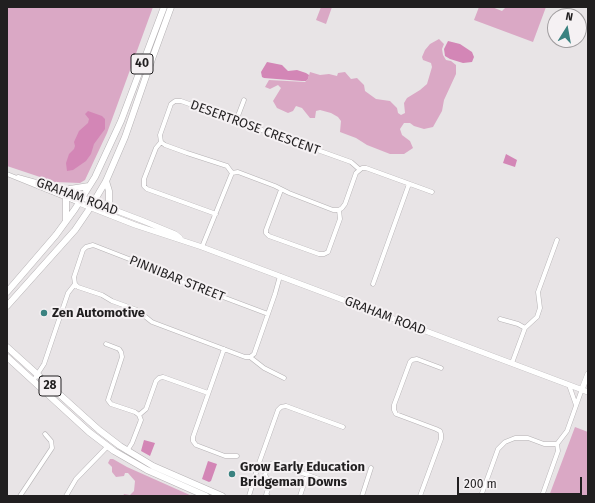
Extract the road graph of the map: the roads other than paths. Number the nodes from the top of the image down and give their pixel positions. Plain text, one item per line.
1 (164, 7) edge
2 (171, 7) edge
3 (244, 100) dead end
4 (121, 121) junction
5 (236, 121) junction
6 (130, 124) junction
7 (162, 142) junction
8 (359, 169) junction
9 (232, 173) junction
10 (7, 174) edge
11 (15, 177) junction
12 (106, 181) junction
13 (410, 184) junction
14 (89, 186) junction
15 (281, 190) junction
16 (62, 191) junction
17 (432, 192) dead end
18 (66, 198) junction
19 (81, 201) junction
20 (92, 205) junction
21 (109, 208) junction
22 (339, 210) junction
23 (216, 214) junction
24 (66, 221) junction
25 (182, 239) junction
26 (557, 240) dead end
27 (202, 247) junction
28 (280, 276) junction
29 (75, 284) junction
30 (373, 284) dead end
31 (7, 292) edge
32 (7, 306) edge
33 (268, 314) junction
34 (500, 319) dead end
35 (525, 328) junction
36 (106, 344) dead end
37 (7, 347) edge
38 (224, 349) junction
39 (7, 357) edge
40 (250, 357) junction
41 (512, 363) junction
42 (441, 368) dead end
43 (588, 374) edge
44 (38, 375) junction
45 (284, 378) dead end
46 (33, 381) junction
47 (569, 385) junction
48 (582, 389) junction
49 (588, 392) edge
50 (208, 393) junction
51 (576, 406) junction
52 (140, 415) junction
53 (343, 427) dead end
54 (45, 434) dead end
55 (557, 444) junction
56 (107, 447) junction
57 (127, 451) junction
58 (237, 456) dead end
59 (371, 468) dead end
60 (256, 474) junction
61 (265, 475) junction
62 (307, 475) junction
63 (319, 479) dead end
64 (20, 496) edge
65 (66, 496) edge
66 (206, 496) edge
67 (222, 496) edge
68 (249, 496) edge
69 (266, 496) edge
70 (300, 496) edge
71 (362, 496) edge
72 (420, 496) edge
73 (480, 496) edge
74 (542, 496) edge

1 - 4 main road, 40
2 - 6 main road, 40
3 - 5 street
4 - 6 main road
4 - 14 main road, 40
5 - 7 street, DESERTROSE CRESCENT
5 - 8 street, DESERTROSE CRESCENT
6 - 12 main road, 40
7 - 9 street
7 - 23 street
8 - 13 street
8 - 22 street
9 - 15 street
9 - 23 street
10 - 11 street, GRAHAM ROAD
11 - 16 street, GRAHAM ROAD
11 - 18 street, GRAHAM ROAD
12 - 20 main road, 40
12 - 21 main road
13 - 17 street
13 - 30 street
14 - 16 main road
14 - 19 main road, 40
15 - 22 street
15 - 22 street
16 - 19 street, GRAHAM ROAD
18 - 19 street, GRAHAM ROAD
18 - 24 main road
19 - 20 street, GRAHAM ROAD
19 - 24 main road, 40
20 - 21 street, GRAHAM ROAD
20 - 25 street, GRAHAM ROAD
20 - 32 main road, 40
21 - 25 street, GRAHAM ROAD
23 - 27 street
24 - 31 main road, 40
25 - 27 street, GRAHAM ROAD
26 - 35 street
27 - 28 street, GRAHAM ROAD
28 - 33 street
28 - 41 street, GRAHAM ROAD
29 - 33 street, PINNIBAR STREET
29 - 38 street
29 - 44 street
33 - 40 street
34 - 35 street
35 - 41 street
36 - 52 street
37 - 44 main road, 28
38 - 40 street
38 - 50 street
39 - 46 main road, 28
40 - 45 street
41 - 47 street, GRAHAM ROAD
42 - 72 street
43 - 48 street
44 - 46 street
44 - 57 main road, 28
46 - 56 main road, 28
47 - 48 street, GRAHAM ROAD
47 - 51 street
48 - 49 street, GRAHAM ROAD
48 - 51 street
50 - 52 street
50 - 58 street
51 - 55 street
52 - 57 street
53 - 60 street
54 - 64 street
55 - 73 street
55 - 74 street
56 - 65 street
56 - 66 main road, 28
57 - 67 main road, 28
59 - 71 street
60 - 61 street
60 - 68 street
61 - 62 street
61 - 69 street
62 - 63 street
62 - 70 street

